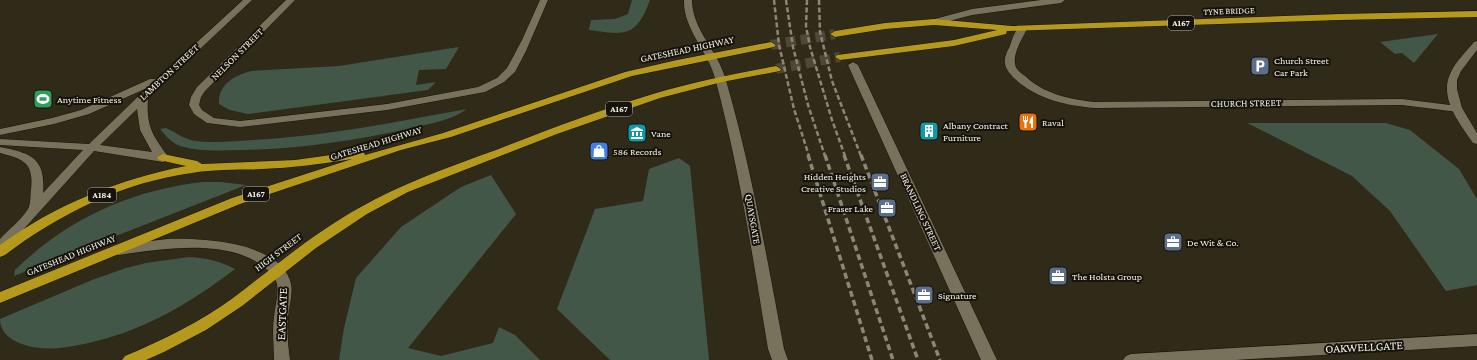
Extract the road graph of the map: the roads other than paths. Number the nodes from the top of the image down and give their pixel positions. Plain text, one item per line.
1 (248, 0) edge
2 (291, 0) edge
3 (544, 0) edge
4 (688, 0) edge
5 (1061, 0) edge
6 (1477, 14) edge
7 (934, 22) junction
8 (1017, 29) junction
9 (835, 34) tunnel mouth
10 (1477, 44) edge
11 (771, 45) tunnel mouth
12 (712, 56) junction
13 (840, 58) tunnel mouth
14 (853, 65) dead end
15 (776, 69) tunnel mouth
16 (165, 76) junction
17 (721, 79) junction
18 (143, 97) junction
19 (1458, 109) junction
20 (0, 132) edge
21 (1477, 141) edge
22 (0, 142) edge
23 (92, 147) junction
24 (397, 148) junction
25 (0, 150) edge
26 (163, 158) junction
27 (215, 167) junction
28 (35, 208) junction
29 (0, 247) edge
30 (119, 250) junction
31 (0, 252) edge
32 (277, 270) junction
33 (0, 298) edge
34 (1477, 340) edge
35 (130, 360) edge
36 (282, 360) edge
37 (780, 360) edge
38 (989, 360) edge
39 (1131, 360) edge

1 - 16 street, LAMBTON STREET
2 - 3 street, NELSON STREET
4 - 12 street, QUAYSGATE
5 - 7 street
6 - 8 highway, TYNE BRIDGE / A167
7 - 8 highway, TYNE BRIDGE / A167
7 - 9 highway, A167
8 - 13 highway, A167
8 - 19 street, CHURCH STREET
10 - 19 street
11 - 12 highway, GATESHEAD HIGHWAY / A167
12 - 17 street, QUAYSGATE
12 - 24 highway, GATESHEAD HIGHWAY / A167
14 - 38 street, BRANDLING STREET
15 - 17 highway, A167
16 - 18 street, LAMBTON STREET
16 - 20 street
17 - 32 highway, HIGH STREET / A167
17 - 37 street, QUAYSGATE
18 - 23 street, LAMBTON STREET
18 - 26 street
19 - 21 street
22 - 23 street
23 - 26 street
23 - 28 street, LAMBTON STREET
24 - 27 highway, A184
24 - 30 highway, GATESHEAD HIGHWAY / A167
25 - 28 street
26 - 27 highway
27 - 31 highway, A184
28 - 29 street, LAMBTON STREET
30 - 32 street
30 - 33 highway, GATESHEAD HIGHWAY / A167
32 - 35 highway, HIGH STREET / A167
32 - 36 street, EASTGATE
34 - 39 street, OAKWELLGATE

